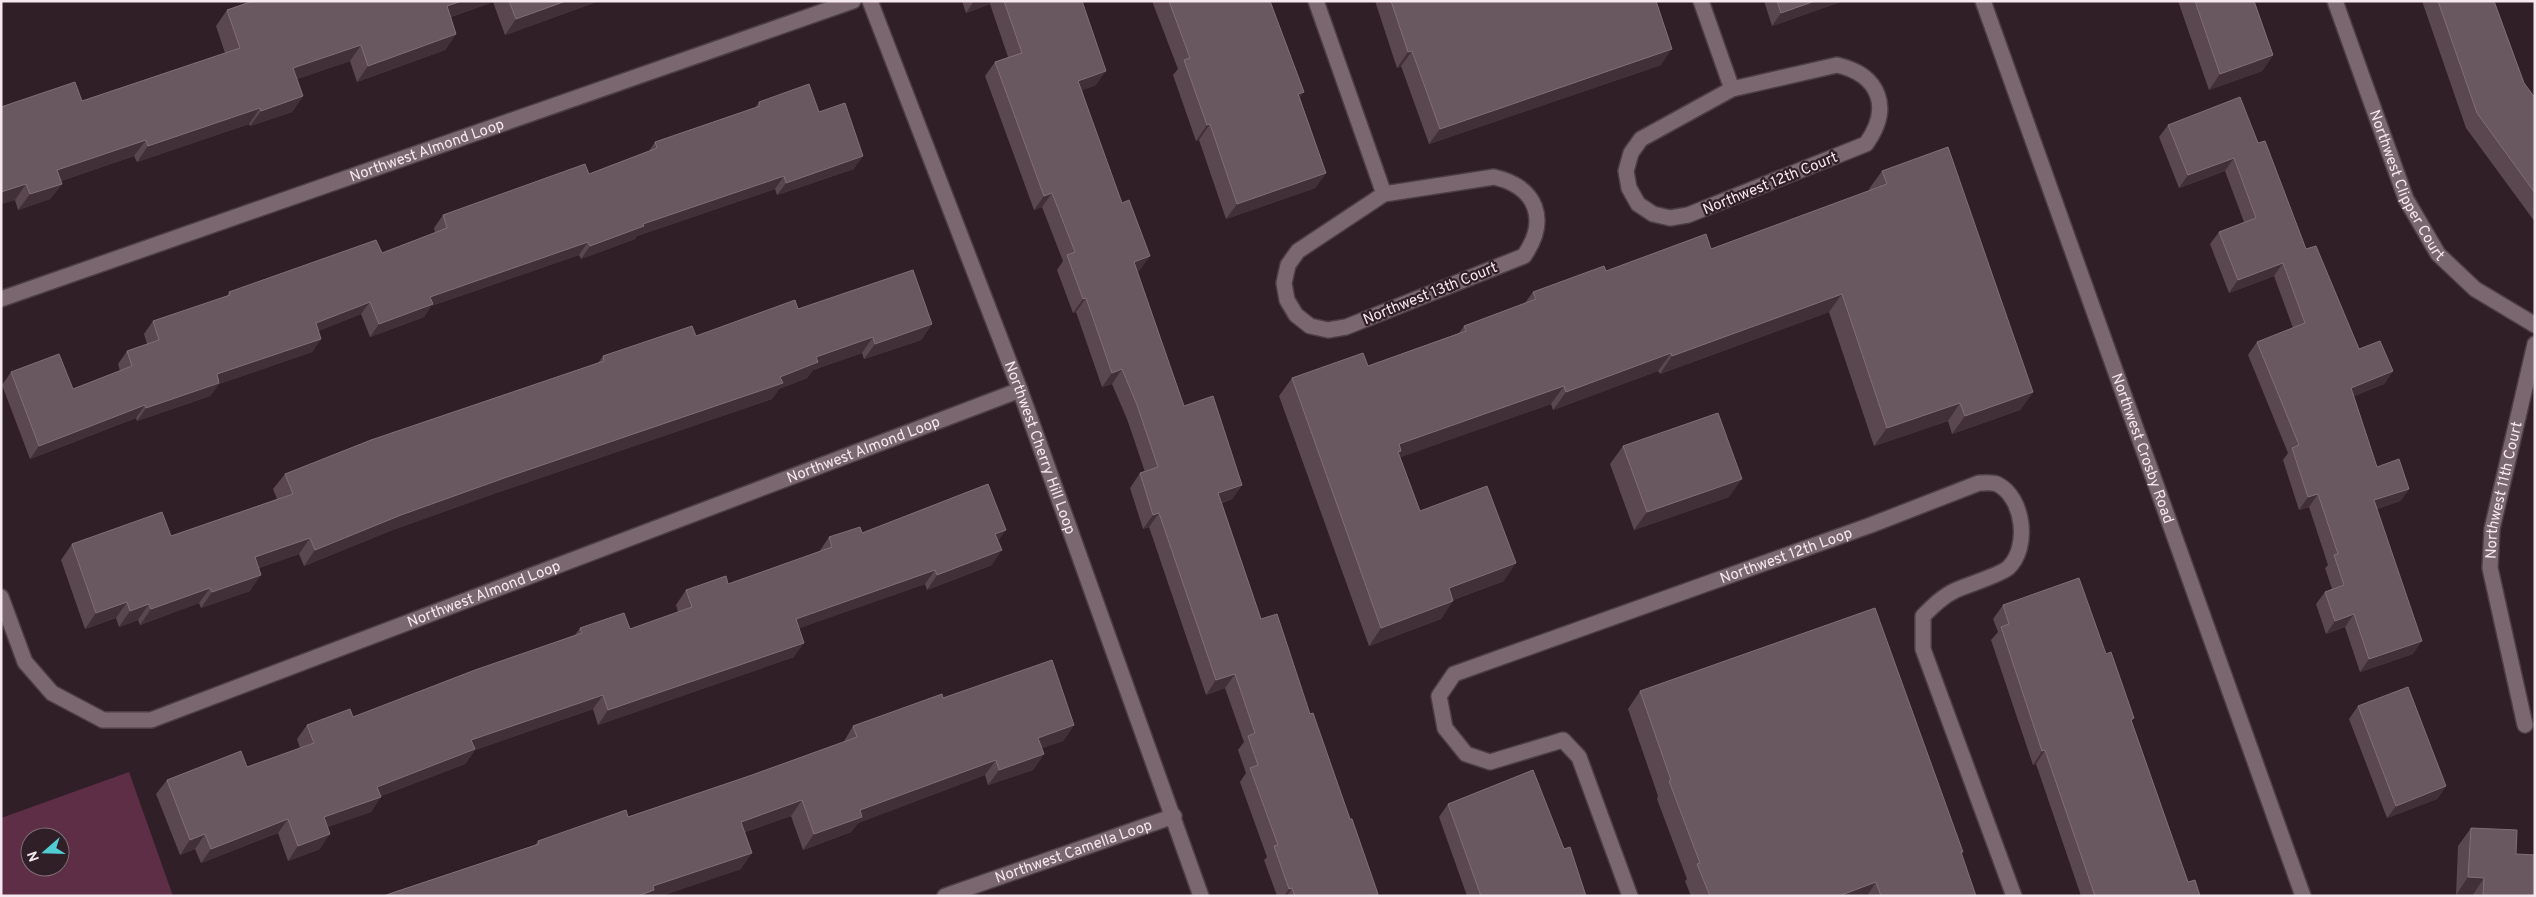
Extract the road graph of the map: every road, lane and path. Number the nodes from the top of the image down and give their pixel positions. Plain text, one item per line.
1 (854, 1) edge
2 (870, 1) edge
3 (1316, 1) edge
4 (1701, 1) edge
5 (1983, 1) edge
6 (2335, 1) edge
7 (1732, 88) junction
8 (1384, 194) junction
9 (1, 299) edge
10 (2535, 325) edge
11 (2535, 344) edge
12 (1020, 390) junction
13 (1, 598) edge
14 (2525, 725) dead end
15 (1174, 816) junction
16 (945, 896) edge
17 (1201, 896) edge
18 (1630, 896) edge
19 (2014, 896) edge
20 (2303, 896) edge

1 - 9 street, Northwest Almond Loop
2 - 12 street, Northwest Cherry Hill Loop
3 - 8 street
4 - 7 street
5 - 20 street, Northwest Crosby Road
6 - 10 street, Northwest Clipper Court
7 - 7 street, Northwest 12th Court
8 - 8 street, Northwest 13th Court
11 - 14 street, Northwest 11th Court
12 - 13 street, Northwest Almond Loop
12 - 15 street, Northwest Cherry Hill Loop
15 - 16 street, Northwest Camella Loop
15 - 17 street, Northwest Cherry Hill Loop
18 - 19 street, Northwest 12th Loop

